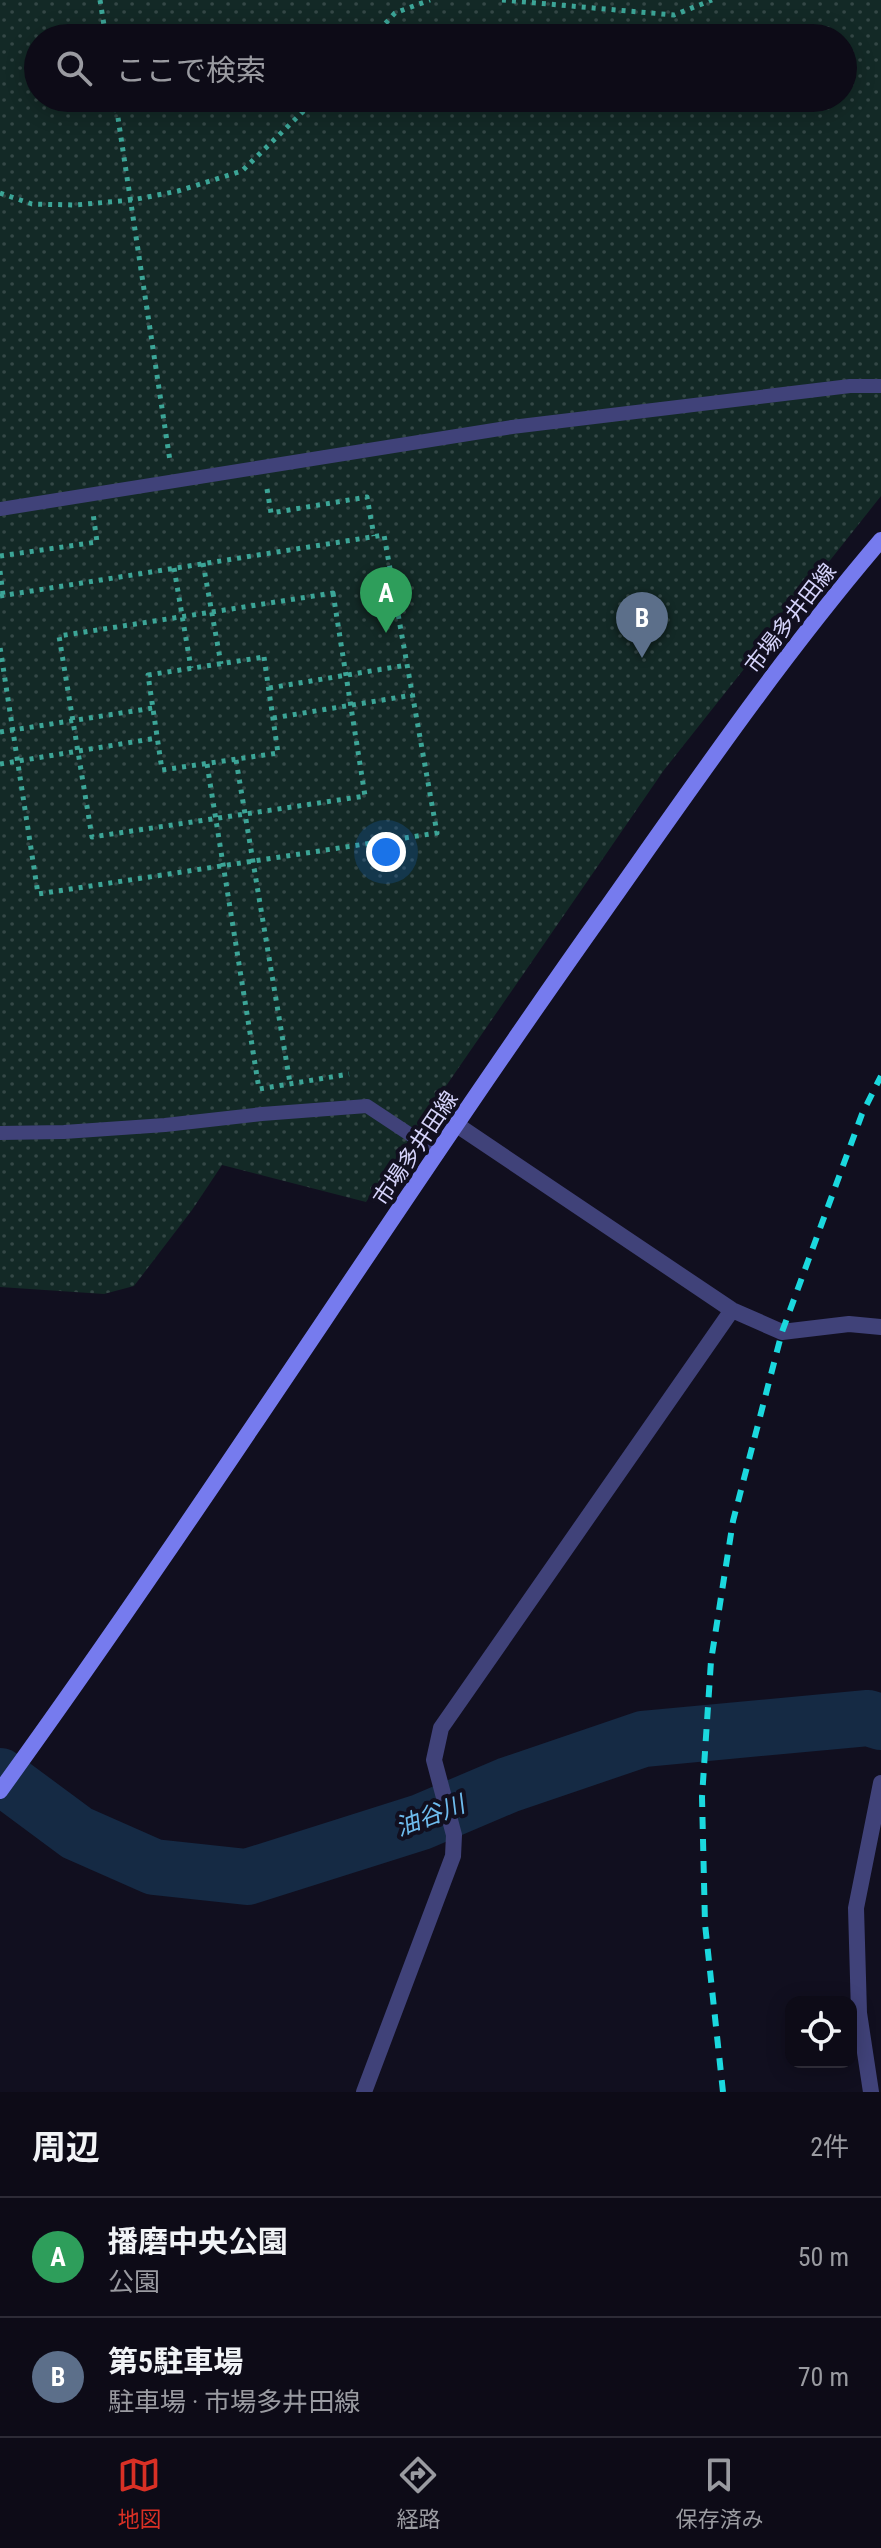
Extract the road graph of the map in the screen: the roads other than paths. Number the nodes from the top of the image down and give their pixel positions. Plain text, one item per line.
1 (881, 386) edge
2 (0, 509) edge
3 (881, 540) edge
4 (457, 1125) junction
5 (0, 1133) edge
6 (438, 1153) junction
7 (732, 1310) junction
8 (881, 1327) edge
9 (881, 1783) edge
10 (0, 1791) edge
11 (364, 2092) edge
12 (871, 2092) edge

1 - 2 lane
3 - 4 main road, 市場多井田線
4 - 6 main road, 市場多井田線
4 - 7 street
5 - 6 lane
6 - 10 main road, 市場多井田線
7 - 8 street
7 - 11 street
9 - 12 street

